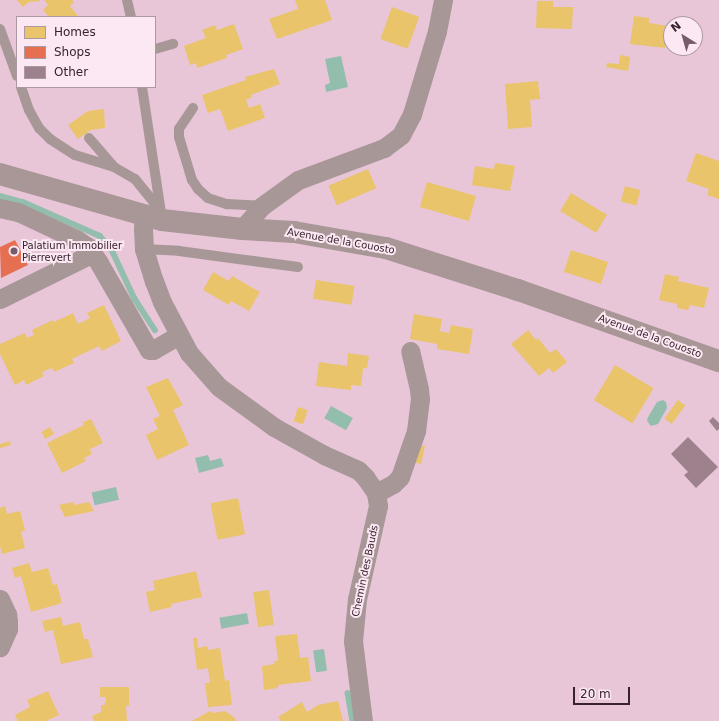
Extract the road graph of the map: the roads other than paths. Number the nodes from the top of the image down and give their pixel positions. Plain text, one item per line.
1 (127, 0) edge
2 (443, 0) edge
3 (131, 16) edge
4 (0, 29) edge
5 (173, 44) dead end
6 (156, 49) edge
7 (16, 73) edge
8 (21, 88) edge
9 (142, 88) edge
10 (193, 108) dead end
11 (89, 138) dead end
12 (114, 167) junction
13 (0, 174) edge
14 (262, 206) junction
15 (0, 208) edge
16 (153, 217) junction
17 (242, 228) junction
18 (144, 249) junction
19 (93, 254) junction
20 (298, 267) dead end
21 (0, 299) edge
22 (179, 335) junction
23 (410, 351) dead end
24 (719, 361) edge
25 (376, 493) junction
26 (0, 599) edge
27 (0, 647) edge
28 (363, 721) edge

1 - 3 lane
2 - 14 street
4 - 7 lane
5 - 6 lane
8 - 12 lane
9 - 16 lane
10 - 14 lane
11 - 12 lane
12 - 16 lane
13 - 16 main road, Avenue de la Couosto
14 - 17 street
15 - 19 street
16 - 17 main road, Avenue de la Couosto
16 - 18 street
17 - 24 main road, Avenue de la Couosto
18 - 20 lane
18 - 22 street
19 - 21 street
19 - 22 street
22 - 25 street
23 - 25 street
25 - 28 street, Chemin des Bauds
26 - 27 street

